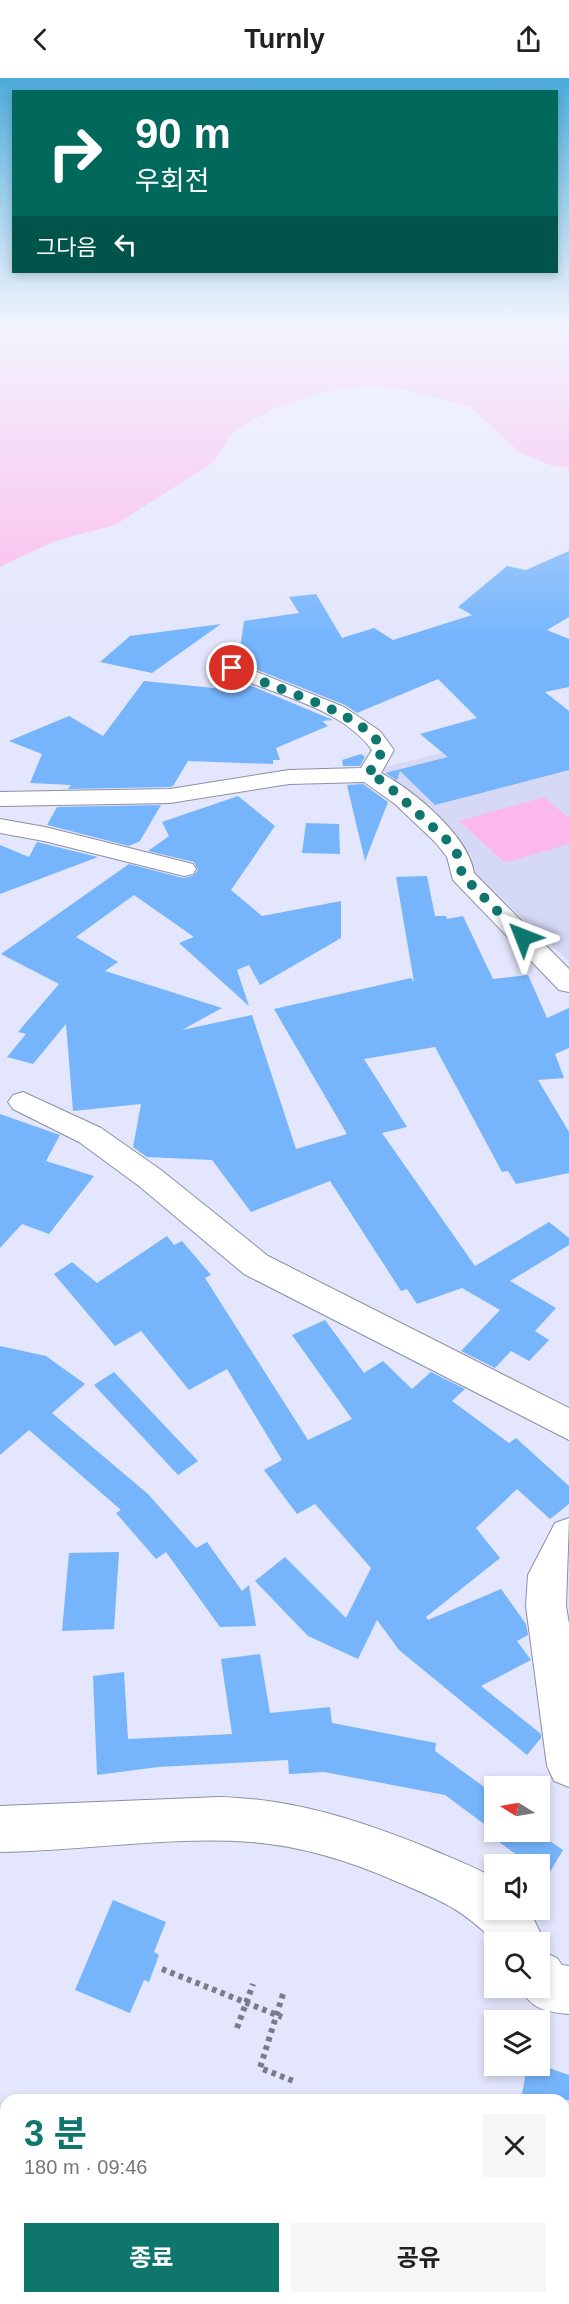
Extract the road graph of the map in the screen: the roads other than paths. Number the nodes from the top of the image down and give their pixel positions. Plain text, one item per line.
1 (232, 668) dead end
2 (368, 775) junction
3 (0, 799) edge
4 (0, 826) edge
5 (184, 869) dead end
6 (569, 984) edge
7 (24, 1102) dead end
8 (569, 1425) edge
9 (569, 1535) edge
10 (569, 1766) edge
11 (0, 1829) edge
12 (484, 1898) edge
13 (506, 1920) edge
14 (515, 1932) edge
15 (550, 1988) edge
16 (569, 1990) edge

1 - 2 street
2 - 3 street
2 - 6 street
4 - 5 street
7 - 8 street
9 - 10 street
11 - 12 street
13 - 14 street
15 - 16 street

